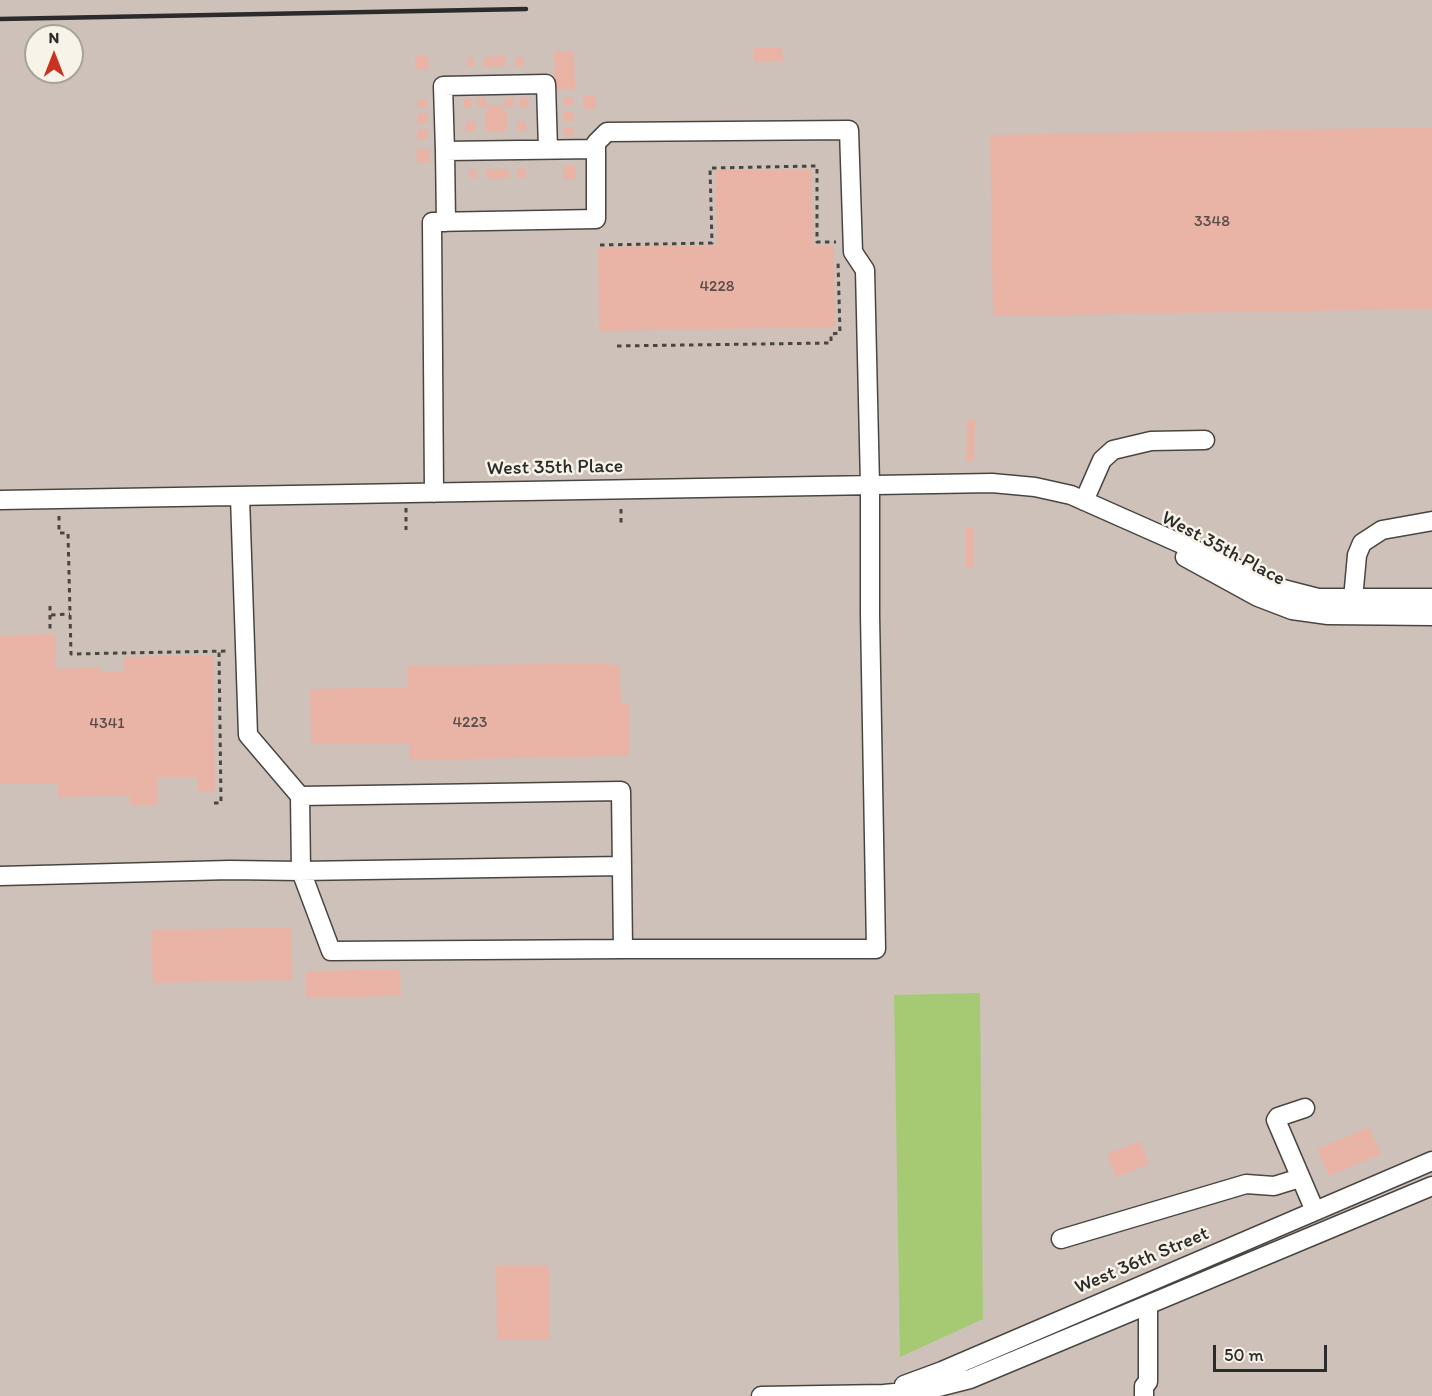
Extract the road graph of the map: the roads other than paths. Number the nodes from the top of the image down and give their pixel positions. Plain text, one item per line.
1 (548, 149) junction
2 (596, 149) junction
3 (445, 151) junction
4 (446, 222) junction
5 (1205, 440) dead end
6 (870, 485) junction
7 (434, 493) junction
8 (240, 497) junction
9 (0, 500) edge
10 (1084, 501) junction
11 (1106, 510) junction
12 (1432, 521) edge
13 (1432, 598) edge
14 (1353, 599) junction
15 (1432, 616) edge
16 (300, 796) junction
17 (622, 866) junction
18 (301, 871) junction
19 (0, 876) edge
20 (623, 949) junction
21 (1305, 1108) dead end
22 (1432, 1161) edge
23 (1300, 1178) junction
24 (1432, 1186) edge
25 (1315, 1211) junction
26 (1061, 1239) dead end
27 (1148, 1305) junction
28 (1149, 1391) edge
29 (879, 1395) edge
30 (761, 1396) edge

1 - 2 street
1 - 3 street
1 - 3 street
2 - 4 street
2 - 6 street
3 - 4 street
4 - 7 street
5 - 10 street
6 - 7 street, West 35th Place
6 - 10 street, West 35th Place
6 - 20 street
7 - 8 street, West 35th Place
8 - 9 street, West 35th Place
8 - 16 street
10 - 11 street, West 35th Place
11 - 14 street, West 35th Place
11 - 15 street, West 35th Place
12 - 14 street
13 - 14 street, West 35th Place
16 - 17 street
16 - 18 street
17 - 18 street
17 - 20 street
18 - 19 street
18 - 20 street
21 - 23 street
22 - 25 street, West 36th Street
23 - 25 street
23 - 26 street
24 - 27 street, West 36th Street
25 - 29 street, West 36th Street
27 - 28 street
27 - 29 street, West 36th Street
29 - 30 street, West 36th Street

